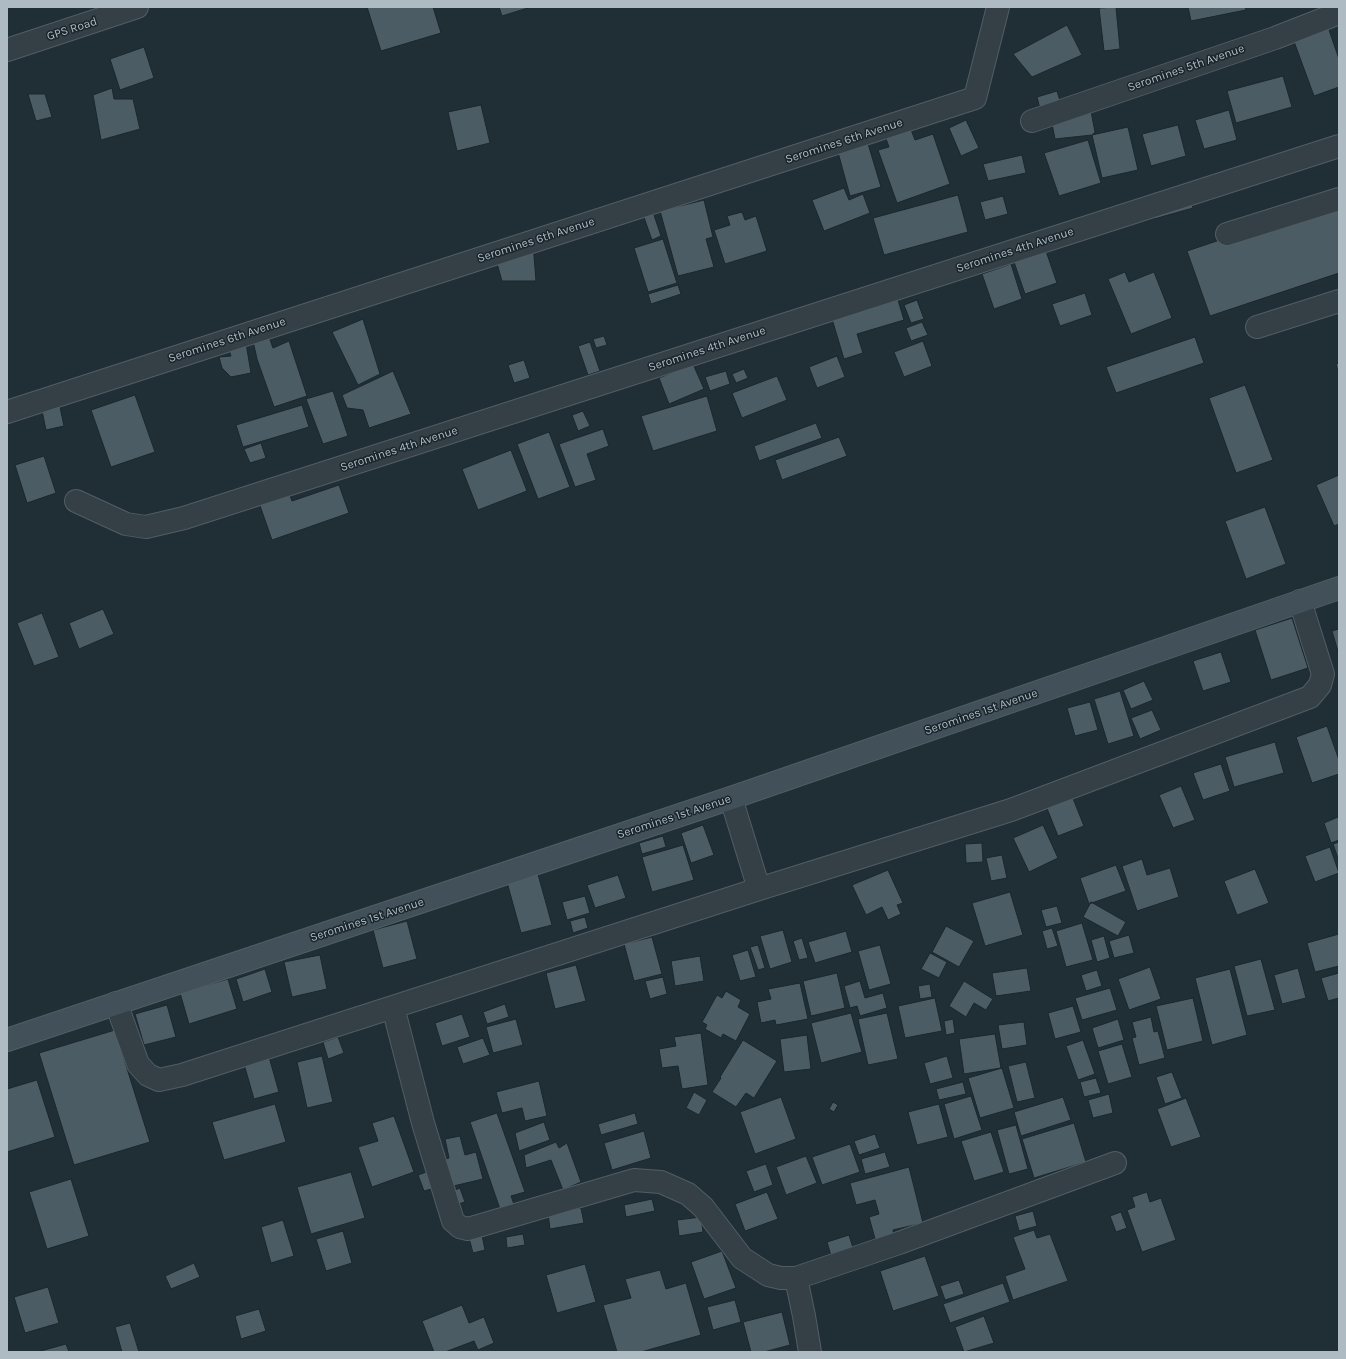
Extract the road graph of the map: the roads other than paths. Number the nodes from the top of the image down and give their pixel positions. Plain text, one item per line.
1 (137, 7) edge
2 (998, 7) edge
3 (1339, 13) edge
4 (7, 50) edge
5 (1032, 121) dead end
6 (1339, 146) edge
7 (1339, 199) edge
8 (1227, 234) dead end
9 (1339, 301) edge
10 (1257, 327) dead end
11 (7, 412) edge
12 (76, 501) dead end
13 (1339, 588) edge
14 (1300, 601) junction
15 (731, 798) junction
16 (759, 889) junction
17 (116, 1003) junction
18 (393, 1007) junction
19 (7, 1040) edge
20 (1115, 1163) dead end
21 (796, 1278) junction
22 (810, 1352) edge

1 - 4 street, GPS Road
2 - 11 street, Seromines 6th Avenue
3 - 5 street, Seromines 5th Avenue
6 - 12 street, Seromines 4th Avenue
7 - 8 street
9 - 10 street
13 - 14 street, Seromines 1st Avenue
14 - 15 street, Seromines 1st Avenue
14 - 16 street
15 - 16 street
15 - 17 street, Seromines 1st Avenue
16 - 18 street
17 - 18 street
17 - 19 street, Seromines 1st Avenue
18 - 21 street
20 - 21 street
21 - 22 street

